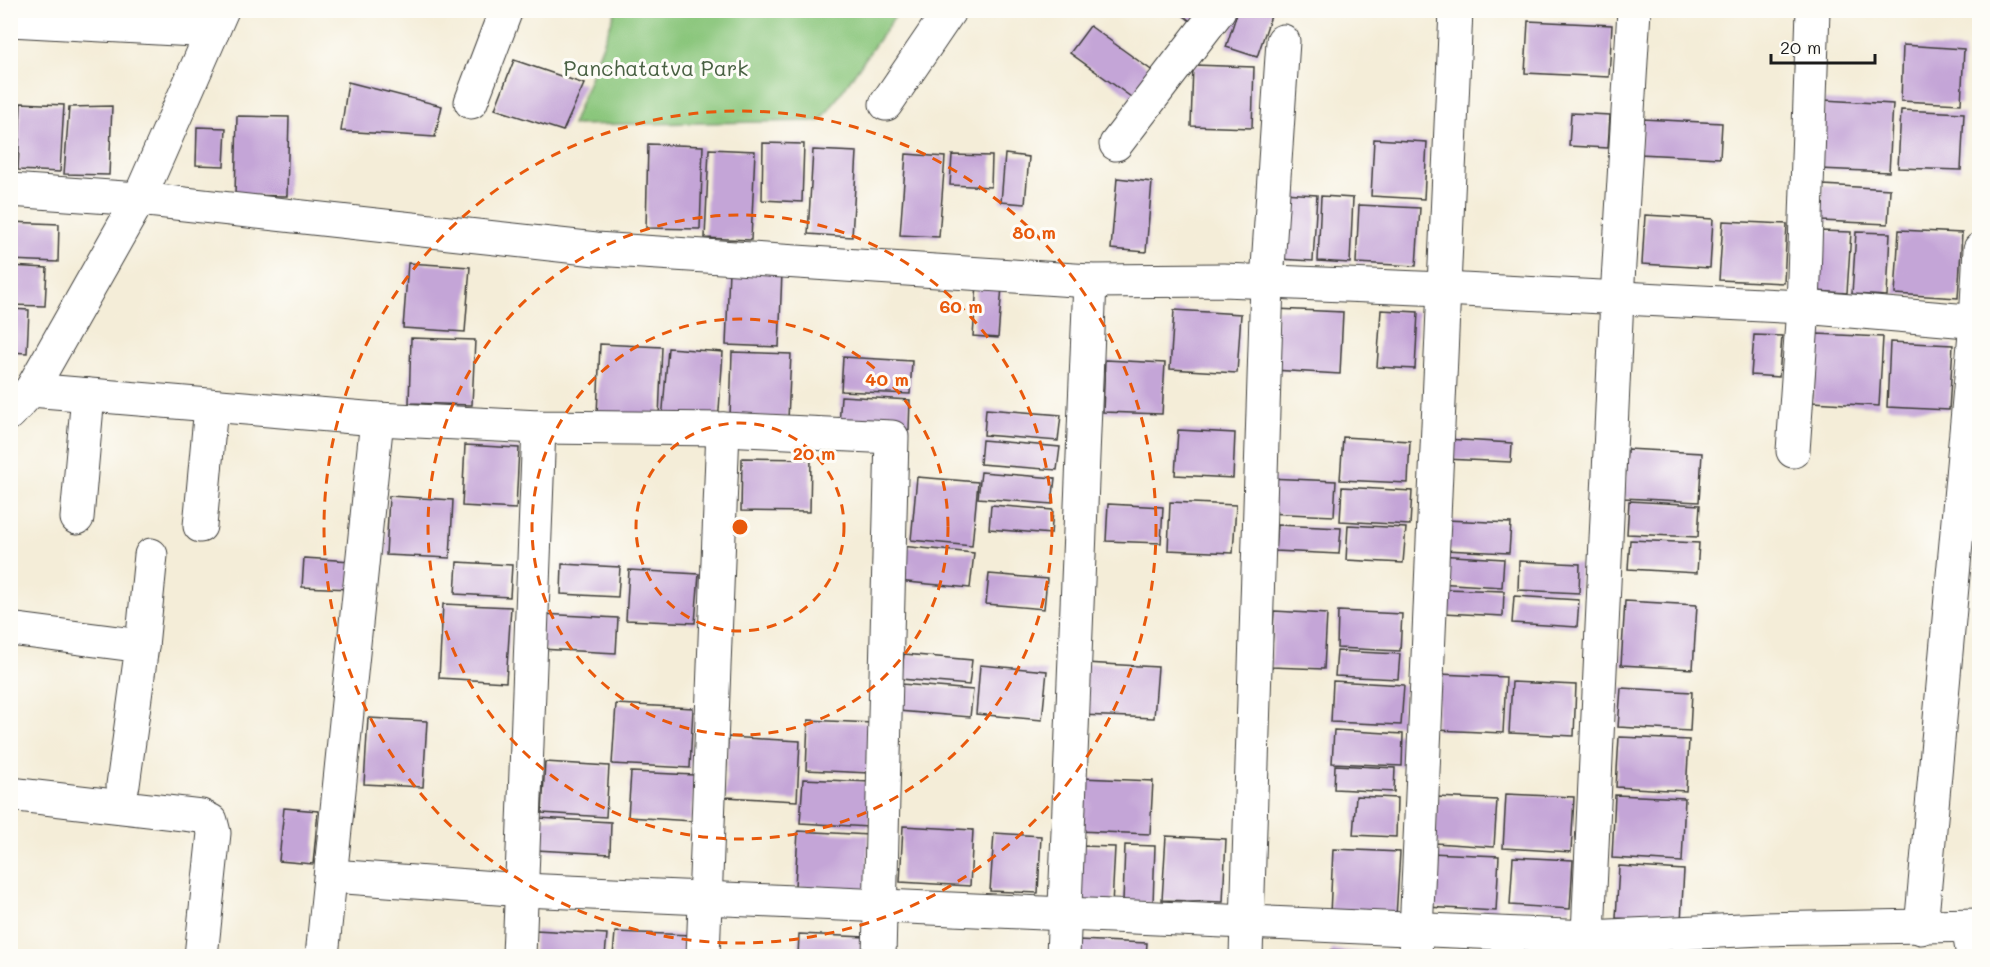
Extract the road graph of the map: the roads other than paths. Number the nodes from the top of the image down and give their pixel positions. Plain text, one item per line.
1 (506, 10) edge
2 (950, 10) edge
3 (1219, 10) edge
4 (1456, 10) edge
5 (1634, 10) edge
6 (1813, 10) edge
7 (10, 20) edge
8 (217, 21) edge
9 (1283, 41) dead end
10 (471, 102) dead end
11 (886, 104) dead end
12 (1116, 144) dead end
13 (10, 190) edge
14 (139, 199) junction
15 (1980, 249) edge
16 (1090, 281) junction
17 (1266, 282) junction
18 (1443, 289) junction
19 (1617, 298) junction
20 (1803, 307) junction
21 (1978, 322) edge
22 (88, 395) junction
23 (21, 401) edge
24 (212, 406) junction
25 (377, 419) junction
26 (539, 427) junction
27 (723, 429) junction
28 (1793, 451) dead end
29 (77, 518) dead end
30 (200, 526) dead end
31 (151, 555) dead end
32 (10, 629) edge
33 (142, 646) junction
34 (123, 784) dead end
35 (10, 794) edge
36 (332, 876) junction
37 (523, 890) junction
38 (706, 897) junction
39 (881, 907) junction
40 (1066, 915) junction
41 (1249, 922) junction
42 (1921, 928) junction
43 (1974, 936) edge
44 (1415, 943) edge
45 (1763, 943) edge
46 (1588, 947) edge
47 (201, 957) edge
48 (322, 957) edge
49 (519, 957) edge
50 (703, 957) edge
51 (879, 957) edge
52 (1063, 957) edge
53 (1246, 957) edge

1 - 10 street
2 - 11 street
3 - 12 street
4 - 18 street
5 - 19 street
6 - 20 street
7 - 8 street
8 - 14 street
9 - 17 street
13 - 14 street
14 - 16 street
14 - 23 street
15 - 21 street
16 - 17 street
16 - 40 street
17 - 18 street
17 - 41 street
18 - 19 street
18 - 44 street
19 - 20 street
19 - 46 street
20 - 21 street
20 - 28 street
21 - 42 street
22 - 23 street
22 - 24 street
22 - 29 street
24 - 25 street
24 - 30 street
25 - 26 street
25 - 36 street
26 - 27 street
26 - 37 street
27 - 38 street
27 - 39 street
31 - 33 street
32 - 33 street
33 - 34 street
35 - 47 street
36 - 37 street
36 - 48 street
37 - 38 street
37 - 49 street
38 - 39 street
38 - 50 street
39 - 40 street
39 - 51 street
40 - 41 street
40 - 52 street
41 - 44 street
41 - 53 street
42 - 43 street
42 - 45 street
44 - 46 street
45 - 46 street

